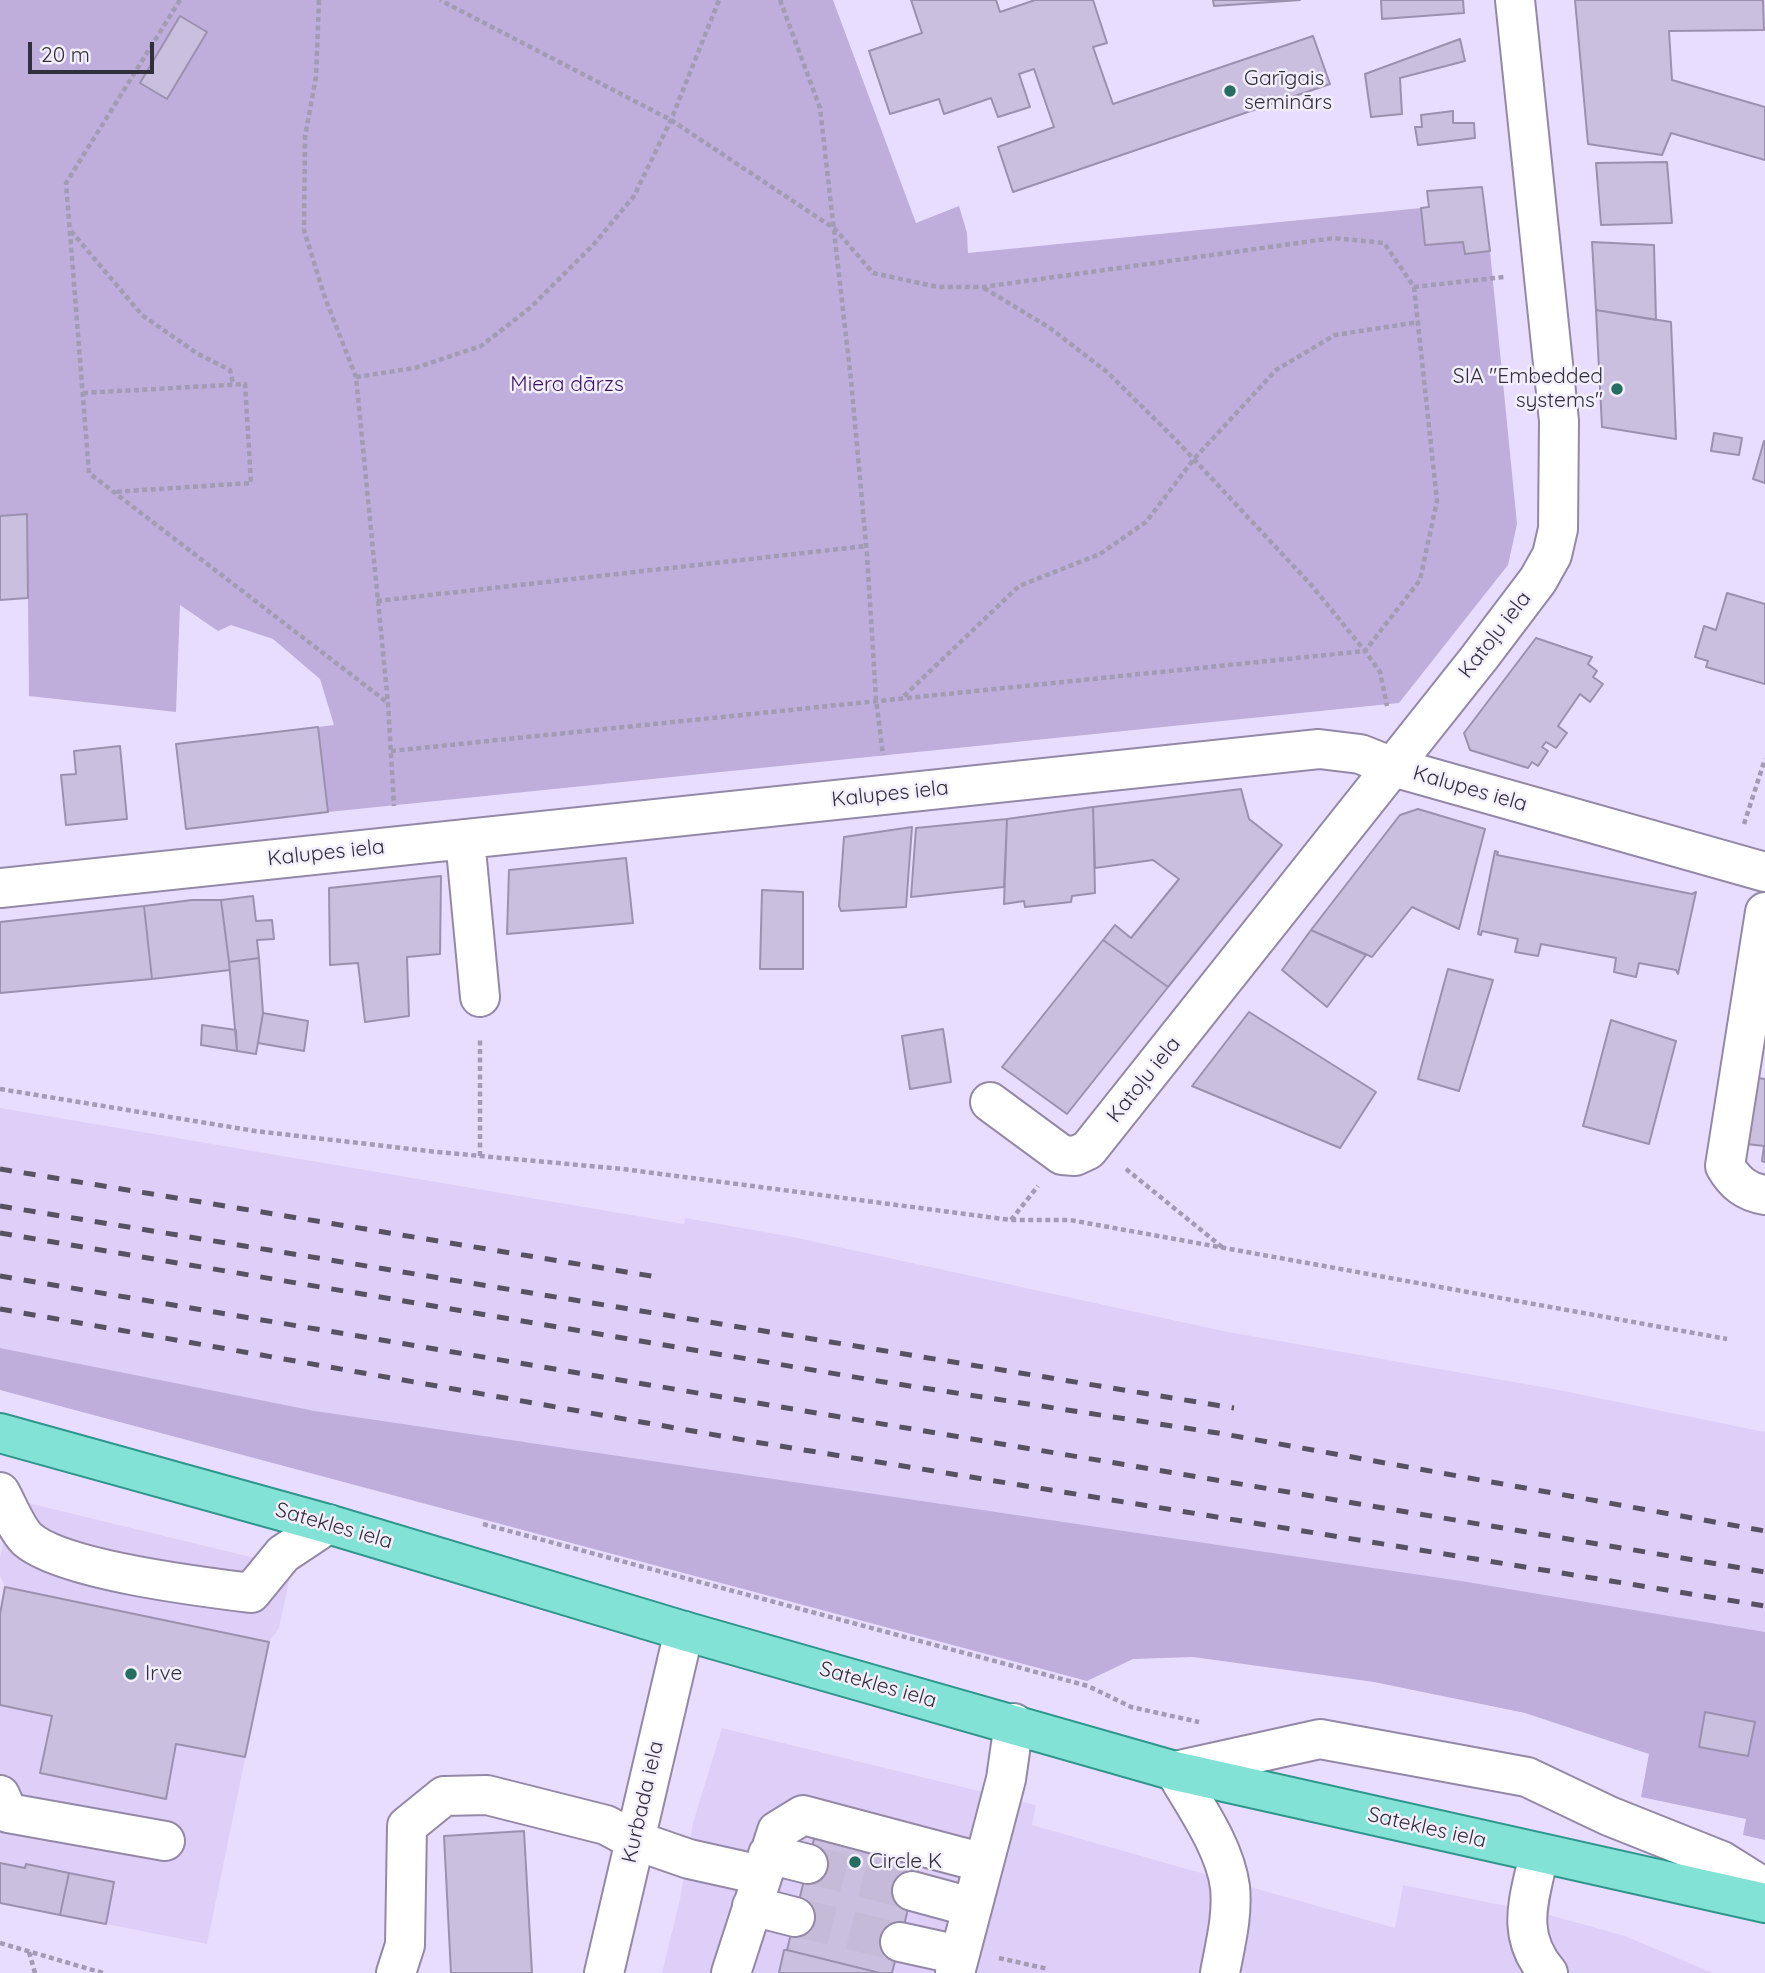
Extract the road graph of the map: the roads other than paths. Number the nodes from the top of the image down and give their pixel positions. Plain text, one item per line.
1 (1516, 0) edge
2 (1393, 767) junction
3 (465, 839) junction
4 (1765, 872) edge
5 (0, 888) edge
6 (1765, 912) edge
7 (480, 997) road end
8 (990, 1101) dead end
9 (1765, 1195) edge
10 (0, 1433) edge
11 (0, 1492) edge
12 (328, 1524) junction
13 (684, 1631) junction
14 (1014, 1723) junction
15 (1175, 1771) junction
16 (0, 1795) edge
17 (634, 1840) junction
18 (165, 1841) dead end
19 (1539, 1854) junction
20 (984, 1863) junction
21 (808, 1864) tunnel mouth
22 (760, 1879) junction
23 (1765, 1888) edge
24 (912, 1891) tunnel mouth
25 (1765, 1903) edge
26 (971, 1907) junction
27 (795, 1917) tunnel mouth
28 (931, 1958) edge
29 (396, 1973) edge
30 (604, 1973) edge
31 (731, 1973) edge
32 (1220, 1973) edge
33 (1548, 1973) edge

1 - 2 street, Katoļu iela
2 - 3 street, Kalupes iela
2 - 4 street, Kalupes iela
2 - 8 street, Katoļu iela
3 - 5 street, Kalupes iela
3 - 7 street
6 - 9 street
10 - 12 main road, Satekles iela
11 - 12 street
12 - 13 main road, Satekles iela
13 - 14 main road, Satekles iela
13 - 17 street, Kurbada iela
14 - 15 main road, Satekles iela
14 - 20 street
15 - 19 main road, Satekles iela
15 - 23 street
15 - 32 street
16 - 18 street
17 - 22 street
17 - 29 street
17 - 30 street, Kurbada iela
19 - 25 main road, Satekles iela
19 - 33 street
20 - 22 street
20 - 26 street
21 - 22 street
22 - 27 street
22 - 31 street
24 - 26 street
26 - 28 street

